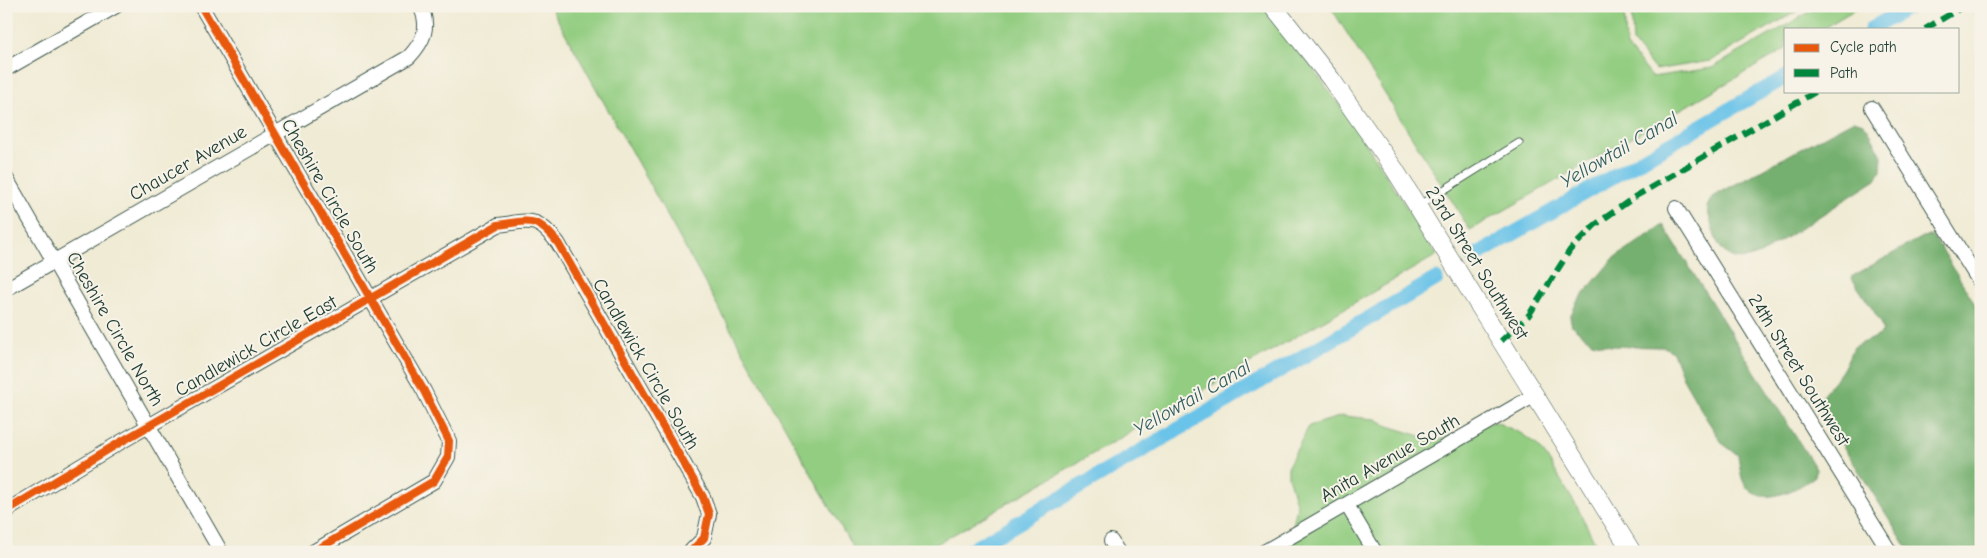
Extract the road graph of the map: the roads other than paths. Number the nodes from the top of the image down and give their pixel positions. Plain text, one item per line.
1 (116, 6) edge
2 (201, 6) edge
3 (420, 6) edge
4 (1273, 6) edge
5 (6, 69) edge
6 (1872, 108) dead end
7 (276, 134) junction
8 (1519, 143) dead end
9 (6, 178) edge
10 (1418, 206) junction
11 (1676, 208) dead end
12 (529, 221) joint
13 (55, 261) junction
14 (1981, 284) edge
15 (6, 289) edge
16 (370, 299) junction
17 (1534, 395) junction
18 (150, 426) junction
19 (1347, 505) junction
20 (6, 514) edge
21 (221, 552) edge
22 (312, 552) edge
23 (690, 552) edge
24 (1264, 552) edge
25 (1375, 552) edge
26 (1632, 552) edge
27 (1890, 552) edge

1 - 5 street
2 - 7 street, Cheshire Circle South
3 - 7 street, Chaucer Avenue
4 - 10 street, 23rd Street Southwest
6 - 14 street
7 - 13 street, Chaucer Avenue
7 - 16 street, Cheshire Circle South
8 - 10 lane
9 - 13 street, Cheshire Circle North
10 - 17 street, 23rd Street Southwest
11 - 27 street, 24th Street Southwest
12 - 16 street, Candlewick Circle East
12 - 23 street, Candlewick Circle South
13 - 15 street, Chaucer Avenue
13 - 18 street, Cheshire Circle North
16 - 18 street, Candlewick Circle East
16 - 22 street, Cheshire Circle South
17 - 19 street, Anita Avenue South
17 - 26 street, 23rd Street Southwest
18 - 20 street, Candlewick Circle East
18 - 21 street, Cheshire Circle North
19 - 24 street, Anita Avenue South
19 - 25 street

